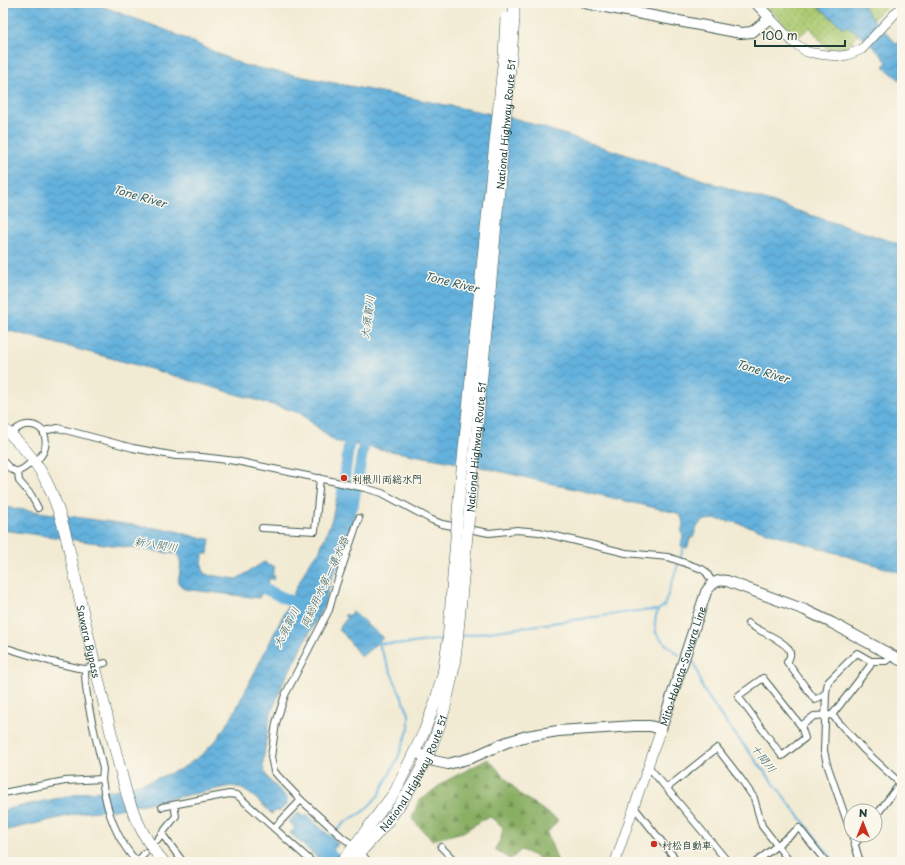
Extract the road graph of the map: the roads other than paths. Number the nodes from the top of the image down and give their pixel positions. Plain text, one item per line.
1 (506, 3) edge
2 (514, 3) edge
3 (585, 3) edge
4 (756, 3) edge
5 (902, 6) edge
6 (770, 18) junction
7 (6, 431) edge
8 (43, 431) junction
9 (40, 457) dead end
10 (3, 461) edge
11 (28, 465) dead end
12 (18, 472) junction
13 (320, 478) junction
14 (38, 508) dead end
15 (359, 518) dead end
16 (262, 528) dead end
17 (713, 583) junction
18 (748, 623) dead end
19 (3, 646) edge
20 (892, 656) junction
21 (871, 661) junction
22 (902, 661) edge
23 (95, 666) junction
24 (826, 693) junction
25 (440, 705) junction
26 (828, 715) junction
27 (801, 726) junction
28 (661, 729) junction
29 (415, 752) junction
30 (426, 758) junction
31 (648, 766) junction
32 (103, 781) junction
33 (902, 783) edge
34 (667, 788) junction
35 (3, 793) edge
36 (301, 800) junction
37 (174, 805) junction
38 (162, 807) dead end
39 (634, 807) junction
40 (883, 807) edge
41 (843, 809) edge
42 (274, 828) junction
43 (162, 834) junction
44 (157, 840) dead end
45 (855, 844) edge
46 (777, 845) junction
47 (441, 847) dead end
48 (145, 853) dead end
49 (357, 854) edge
50 (137, 862) edge
51 (164, 862) edge
52 (183, 862) edge
53 (312, 862) edge
54 (333, 862) edge
55 (342, 862) edge
56 (456, 862) edge
57 (615, 862) edge
58 (678, 862) edge
59 (728, 862) edge
60 (756, 862) edge
61 (790, 862) edge
62 (826, 862) edge
63 (860, 862) edge

1 - 25 highway, National Highway Route 51, bridge
2 - 25 highway, National Highway Route 51, bridge
3 - 6 main road
4 - 6 main road
5 - 6 main road
7 - 8 street
7 - 23 highway, Sawara Bypass
8 - 9 street
8 - 13 street
10 - 12 street
11 - 12 street
12 - 14 street
13 - 16 street
13 - 17 street
15 - 36 street
17 - 20 main road
17 - 28 main road, Mito-Hokota-Sawara Line
18 - 24 street
19 - 23 street
20 - 21 street
20 - 22 main road
21 - 24 street
21 - 26 street
23 - 32 street
23 - 51 highway, Sawara Bypass
24 - 26 street
25 - 29 highway, National Highway Route 51
25 - 30 highway, National Highway Route 51
26 - 27 street
26 - 33 street
26 - 41 street
27 - 27 street
28 - 30 main road, Mito-Hokota-Sawara Line
28 - 31 main road
29 - 30 main road, Mito-Hokota-Sawara Line
29 - 49 highway, National Highway Route 51
30 - 49 highway, National Highway Route 51
31 - 34 street
31 - 39 main road
32 - 35 street
32 - 50 street
33 - 40 street
34 - 46 street
34 - 59 street
36 - 42 street
36 - 49 street
37 - 38 street
37 - 42 street
37 - 43 street
39 - 57 main road
39 - 58 street
42 - 53 street
43 - 44 street
43 - 52 street
45 - 63 street
46 - 60 street
46 - 61 street
46 - 62 street
47 - 56 street
48 - 50 street
49 - 54 highway
49 - 55 highway

